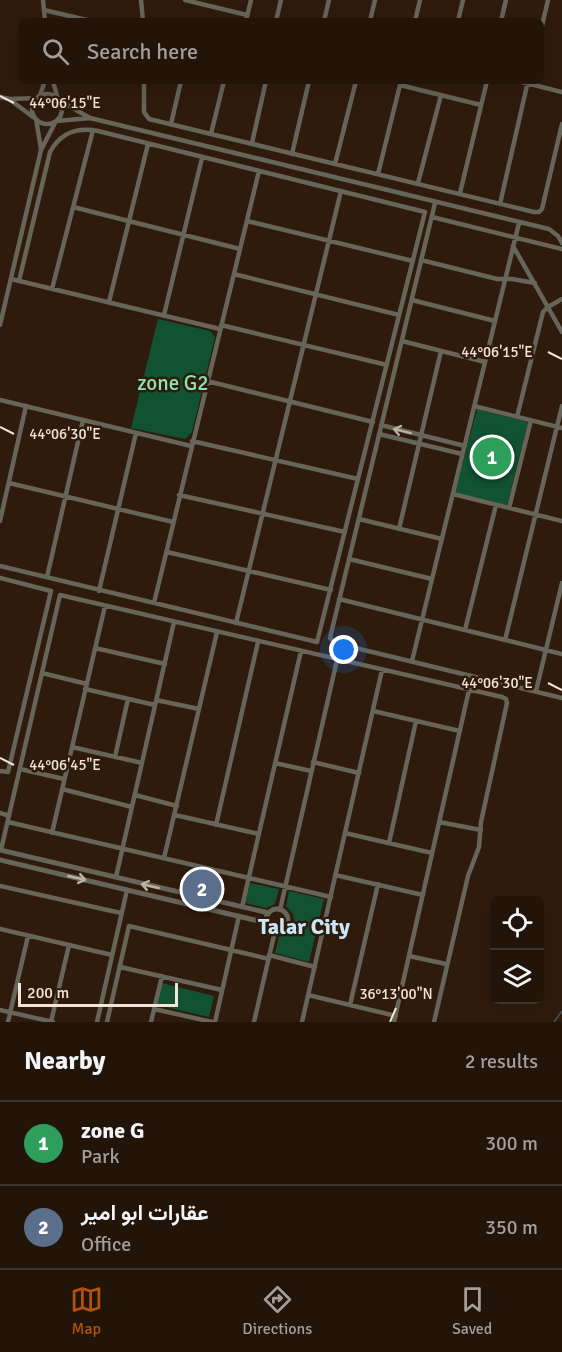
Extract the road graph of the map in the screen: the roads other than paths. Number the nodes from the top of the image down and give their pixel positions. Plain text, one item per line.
1 (43, 0) edge
2 (141, 0) edge
3 (185, 0) edge
4 (251, 0) edge
5 (281, 0) edge
6 (329, 0) edge
7 (375, 0) edge
8 (420, 0) edge
9 (463, 0) edge
10 (506, 0) edge
11 (548, 0) edge
12 (44, 10) junction
13 (45, 18) edge
14 (78, 18) edge
15 (142, 18) edge
16 (247, 18) edge
17 (277, 18) edge
18 (325, 18) edge
19 (371, 18) edge
20 (416, 18) edge
21 (459, 18) edge
22 (502, 18) edge
23 (544, 18) edge
24 (44, 84) edge
25 (54, 84) edge
26 (144, 84) edge
27 (180, 84) edge
28 (223, 84) edge
29 (265, 84) edge
30 (308, 84) edge
31 (355, 84) edge
32 (401, 84) edge
33 (404, 84) edge
34 (486, 84) edge
35 (528, 84) edge
36 (535, 84) edge
37 (562, 92) edge
38 (441, 95) junction
39 (0, 97) edge
40 (39, 98) junction
41 (9, 99) junction
42 (59, 100) junction
43 (481, 105) junction
44 (90, 118) junction
45 (36, 119) junction
46 (56, 121) junction
47 (171, 124) junction
48 (562, 124) edge
49 (93, 130) junction
50 (211, 134) junction
51 (252, 143) junction
52 (148, 144) junction
53 (41, 150) junction
54 (292, 154) junction
55 (202, 158) junction
56 (335, 164) junction
57 (259, 171) junction
58 (378, 174) junction
59 (418, 183) junction
60 (341, 192) junction
61 (460, 194) junction
62 (435, 203) junction
63 (500, 204) junction
64 (73, 207) junction
65 (432, 217) junction
66 (129, 221) junction
67 (247, 221) junction
68 (519, 223) junction
69 (183, 234) junction
70 (516, 237) junction
71 (330, 241) junction
72 (562, 243) edge
73 (513, 246) junction
74 (240, 249) junction
75 (562, 249) edge
76 (421, 260) junction
77 (412, 261) junction
78 (234, 274) junction
79 (11, 279) junction
80 (505, 279) junction
81 (20, 281) junction
82 (536, 283) junction
83 (52, 289) junction
84 (317, 294) junction
85 (562, 299) edge
86 (412, 300) junction
87 (109, 302) junction
88 (548, 307) junction
89 (164, 315) junction
90 (399, 315) junction
91 (495, 321) junction
92 (0, 325) edge
93 (221, 327) junction
94 (562, 332) edge
95 (402, 341) junction
96 (304, 345) junction
97 (441, 351) junction
98 (485, 362) junction
99 (387, 365) junction
100 (207, 381) junction
101 (0, 400) edge
102 (291, 400) junction
103 (26, 406) junction
104 (474, 406) junction
105 (562, 406) edge
106 (517, 417) junction
107 (83, 420) junction
108 (531, 420) junction
109 (372, 422) junction
110 (381, 425) junction
111 (560, 427) edge
112 (136, 433) junction
113 (379, 434) junction
114 (422, 435) junction
115 (191, 443) junction
116 (420, 444) junction
117 (465, 446) junction
118 (462, 454) junction
119 (276, 460) junction
120 (358, 479) junction
121 (9, 483) junction
122 (453, 494) junction
123 (179, 495) junction
124 (65, 497) junction
125 (496, 505) junction
126 (509, 508) junction
127 (119, 509) junction
128 (262, 515) junction
129 (536, 515) junction
130 (358, 519) junction
131 (0, 521) edge
132 (562, 521) edge
133 (173, 522) junction
134 (399, 528) junction
135 (345, 532) junction
136 (442, 539) junction
137 (167, 552) junction
138 (349, 559) junction
139 (0, 566) edge
140 (249, 570) junction
141 (47, 577) junction
142 (0, 578) edge
143 (432, 579) junction
144 (562, 583) edge
145 (331, 590) junction
146 (99, 591) junction
147 (339, 599) junction
148 (154, 603) junction
149 (105, 606) junction
150 (555, 610) junction
151 (562, 612) edge
152 (422, 620) junction
153 (174, 622) junction
154 (236, 623) junction
155 (465, 630) junction
156 (217, 632) junction
157 (505, 640) junction
158 (258, 642) junction
159 (95, 648) junction
160 (546, 650) junction
161 (301, 651) junction
162 (562, 654) edge
163 (337, 660) junction
164 (412, 661) junction
165 (165, 664) junction
166 (382, 670) junction
167 (42, 673) junction
168 (86, 687) junction
169 (469, 690) junction
170 (536, 692) junction
171 (562, 698) edge
172 (128, 699) junction
173 (156, 703) junction
174 (199, 709) junction
175 (373, 711) junction
176 (416, 721) junction
177 (460, 731) junction
178 (72, 747) junction
179 (115, 757) junction
180 (313, 762) junction
181 (142, 763) junction
182 (275, 763) junction
183 (20, 769) junction
184 (0, 771) edge
185 (311, 771) junction
186 (359, 773) junction
187 (64, 779) junction
188 (62, 789) junction
189 (135, 795) junction
190 (177, 806) junction
191 (132, 807) junction
192 (0, 813) edge
193 (175, 815) junction
194 (9, 816) junction
195 (8, 822) junction
196 (439, 822) junction
197 (216, 825) junction
198 (481, 830) junction
199 (52, 833) junction
200 (345, 833) junction
201 (259, 834) junction
202 (389, 843) junction
203 (122, 849) junction
204 (1, 850) edge
205 (432, 853) junction
206 (164, 858) junction
207 (0, 860) edge
208 (59, 864) junction
209 (56, 873) junction
210 (336, 875) junction
211 (116, 877) junction
212 (249, 878) junction
213 (378, 884) junction
214 (0, 886) edge
215 (285, 886) junction
216 (127, 890) junction
217 (423, 895) junction
218 (330, 897) junction
219 (242, 907) junction
220 (280, 910) junction
221 (122, 913) junction
222 (268, 914) junction
223 (239, 916) junction
224 (267, 923) junction
225 (0, 929) edge
226 (275, 931) junction
227 (28, 936) junction
228 (69, 945) junction
229 (232, 950) junction
230 (112, 955) junction
231 (409, 956) junction
232 (269, 957) junction
233 (446, 964) junction
234 (315, 966) junction
235 (120, 967) junction
236 (162, 976) junction
237 (222, 990) junction
238 (308, 995) junction
239 (351, 1005) junction
240 (154, 1009) junction
241 (0, 1010) edge
242 (10, 1012) junction
243 (395, 1019) edge
244 (8, 1022) edge
245 (52, 1022) edge
246 (97, 1022) edge
247 (107, 1022) edge
248 (151, 1022) edge
249 (213, 1022) edge
250 (254, 1022) edge
251 (302, 1022) edge
252 (434, 1022) edge

1 - 12 street
2 - 15 street
3 - 16 street
4 - 16 street
5 - 17 street
6 - 18 street
7 - 19 street
8 - 20 street
9 - 21 street
10 - 22 street
11 - 23 street
12 - 13 street
12 - 14 street
24 - 40 street
25 - 42 street
26 - 47 street
27 - 47 street
28 - 50 street
29 - 51 street
30 - 54 street
31 - 56 street
32 - 58 street
33 - 38 street
34 - 43 street
35 - 63 street
36 - 37 street
38 - 43 street
38 - 59 street
39 - 41 street
40 - 41 street
40 - 42 street
40 - 45 street
41 - 45 street
42 - 44 street
42 - 46 street
43 - 61 street
44 - 46 street
44 - 62 street
45 - 46 street
45 - 53 street
46 - 53 street
47 - 50 street
48 - 63 street
49 - 52 street
49 - 64 street
49 - 81 street
50 - 51 street
51 - 54 street
52 - 55 street
52 - 66 street
53 - 79 street
54 - 56 street
55 - 57 street
55 - 69 street
56 - 58 street
57 - 60 street
57 - 67 street
58 - 59 street
59 - 61 street
60 - 71 street
60 - 77 street
61 - 63 street
62 - 65 street
62 - 68 street
64 - 66 street
64 - 83 street
65 - 70 street
65 - 76 street
66 - 69 street
66 - 87 street
67 - 71 street
67 - 74 street
68 - 70 street
68 - 72 street
69 - 74 street
69 - 89 street
70 - 73 street
70 - 75 street
71 - 77 street
71 - 84 street
73 - 80 street
73 - 82 street
74 - 78 street
76 - 80 street
76 - 86 street
77 - 90 street
78 - 84 street
78 - 93 street
79 - 81 street
79 - 92 street
80 - 82 street
80 - 91 street
81 - 83 street
82 - 88 street
83 - 87 street
84 - 90 street
84 - 96 street
85 - 88 street
86 - 91 street
86 - 95 street
87 - 89 street
88 - 94 street
88 - 106 street
89 - 93 street
90 - 99 street
91 - 98 street
93 - 96 street
93 - 100 street
95 - 97 street
95 - 110 street
96 - 99 street
96 - 102 street
97 - 98 street
97 - 114 street
98 - 104 street
99 - 109 street
100 - 102 street
100 - 115 street
101 - 103 street
102 - 109 street
102 - 119 street
103 - 107 street
103 - 121 street
104 - 106 street
104 - 117 street
105 - 111 street
106 - 108 street
107 - 112 street
107 - 124 street
108 - 111 street
108 - 126 street
109 - 120 street
110 - 113 street
114 -> 110 street
111 - 129 street
112 - 115 street
112 - 127 street
113 - 116 street
113 - 130 street
114 - 116 street
114 - 117 street
115 - 119 street
115 - 123 street
116 - 118 street
116 - 134 street
117 - 118 street
118 - 122 street
119 - 120 street
119 - 128 street
120 - 135 street
121 - 124 street
121 - 131 street
122 - 125 street
122 - 136 street
123 - 128 street
123 - 133 street
124 - 127 street
124 - 141 street
125 - 126 street
125 - 155 street
126 - 129 street
127 - 133 street
127 - 146 street
128 - 135 street
128 - 140 street
129 - 132 street
129 - 157 street
130 - 134 street
130 - 138 street
133 - 137 street
134 - 136 street
135 - 145 street
136 - 143 street
137 - 140 street
137 - 148 street
138 - 143 street
138 - 147 street
139 - 141 street
140 - 145 street
140 - 154 street
141 - 146 street
142 - 184 street
143 - 152 street
144 - 150 street
145 - 154 street
146 - 148 street
147 - 152 street
147 - 164 street
148 - 154 street
149 - 153 street
149 - 159 street
149 - 167 street
150 - 151 street
150 - 160 street
152 - 155 street
152 - 164 street
153 - 156 street
153 - 165 street
155 - 157 street
156 - 158 street
156 - 174 street
157 - 160 street
158 - 161 street
158 - 197 street
159 - 165 street
159 - 168 street
160 - 162 street
160 - 170 street
161 - 163 street
161 - 182 street
163 - 166 street
163 - 180 street
164 - 170 street
165 - 173 street
166 - 169 street
166 - 175 street
167 - 168 street
167 - 183 street
168 - 172 street
168 - 178 street
169 - 177 street
169 - 198 street
170 - 171 street
172 - 173 street
172 - 179 street
173 - 174 street
173 - 181 street
174 - 190 street
175 - 176 street
175 - 186 street
176 - 177 street
176 - 202 street
177 - 196 street
178 - 179 street
178 - 187 street
179 - 181 street
180 - 185 street
180 - 186 street
181 - 189 street
182 - 185 street
182 - 201 street
183 - 187 street
183 - 194 street
185 - 215 street
186 - 200 street
187 - 188 street
188 - 191 street
188 - 199 street
189 - 190 street
189 - 191 street
190 - 193 street
191 - 203 street
192 - 194 street
193 - 197 street
193 - 206 street
194 - 195 street
195 - 199 street
195 - 204 street
196 - 198 street
196 - 205 street
197 - 201 street
198 - 233 street
199 - 203 street
200 - 202 street
200 - 210 street
201 - 212 street
202 - 205 street
203 - 206 street
203 - 211 street
204 - 208 street
205 - 217 street
206 - 212 street
207 - 209 street
208 - 209 street
208 - 211 street
209 -> 216 street
210 - 213 street
210 - 218 street
219 -> 211 street
212 - 215 street
212 - 219 street
213 - 217 street
213 - 239 street
214 - 221 street
215 - 218 street
215 - 220 street
216 - 221 street
216 - 223 street
217 - 231 street
218 - 234 street
219 - 222 street
220 - 222 street
220 - 226 street
221 - 230 street
222 - 224 street
223 - 224 street
223 - 229 street
224 - 226 street
225 - 227 street
226 - 232 street
227 - 228 street
227 - 242 street
228 - 230 street
228 - 245 street
229 - 232 street
229 - 235 street
229 - 237 street
230 - 246 street
231 - 233 street
231 - 243 street
232 - 234 street
232 - 250 street
233 - 252 street
234 - 238 street
235 - 236 street
235 - 247 street
236 - 237 street
236 - 240 street
237 - 249 street
238 - 239 street
238 - 251 street
239 - 243 street
240 - 248 street
240 - 249 street
241 - 242 street
242 - 244 street
242 - 245 street

